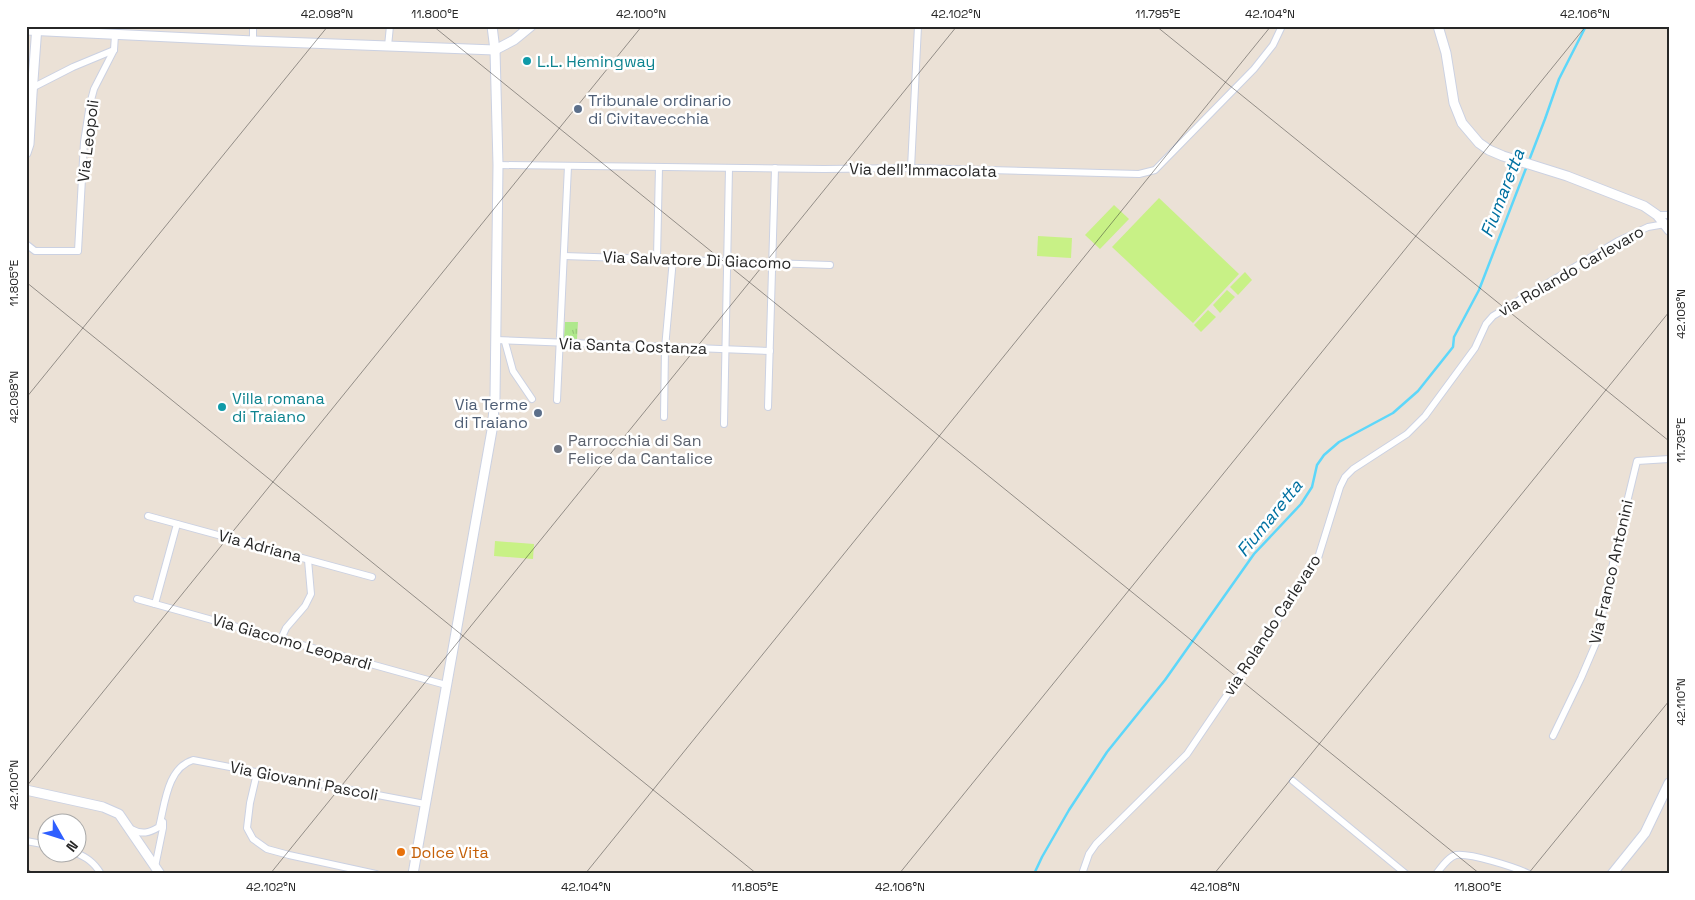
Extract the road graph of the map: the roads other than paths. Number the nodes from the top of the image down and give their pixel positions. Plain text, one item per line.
1 (253, 26) edge
2 (390, 26) edge
3 (492, 26) edge
4 (531, 26) edge
5 (918, 26) edge
6 (1282, 26) edge
7 (1438, 26) edge
8 (37, 29) edge
9 (26, 30) edge
10 (110, 32) edge
11 (253, 41) junction
12 (388, 46) junction
13 (114, 50) junction
14 (496, 50) junction
15 (29, 86) edge
16 (26, 153) edge
17 (498, 165) junction
18 (568, 166) junction
19 (659, 167) junction
20 (729, 168) junction
21 (775, 168) junction
22 (911, 168) junction
23 (1657, 214) junction
24 (1669, 215) edge
25 (1667, 227) edge
26 (26, 244) edge
27 (564, 256) junction
28 (656, 258) junction
29 (673, 259) junction
30 (727, 261) junction
31 (772, 263) junction
32 (830, 265) dead end
33 (501, 341) junction
34 (561, 344) junction
35 (665, 348) junction
36 (726, 349) junction
37 (770, 351) junction
38 (532, 400) dead end
39 (557, 400) dead end
40 (768, 407) dead end
41 (664, 418) dead end
42 (724, 424) dead end
43 (1669, 459) edge
44 (148, 516) dead end
45 (177, 524) junction
46 (308, 560) junction
47 (372, 577) dead end
48 (137, 599) dead end
49 (155, 604) junction
50 (281, 639) junction
51 (446, 685) junction
52 (1553, 736) dead end
53 (258, 773) junction
54 (1293, 781) dead end
55 (1669, 783) edge
56 (26, 790) edge
57 (426, 804) junction
58 (162, 813) junction
59 (130, 828) junction
60 (88, 858) edge
61 (158, 870) edge
62 (101, 874) edge
63 (376, 874) edge
64 (413, 874) edge
65 (1082, 874) edge
66 (1406, 874) edge
67 (1436, 874) edge
68 (1528, 874) edge
69 (1612, 874) edge

1 - 11 street
2 - 12 street
3 - 14 street
4 - 14 street
5 - 22 street
6 - 22 street, Via dell'Immacolata
7 - 23 street
8 - 9 street
8 - 10 street
8 - 15 street
10 - 11 street
10 - 13 street, Via Leopoli
11 - 12 street
12 - 14 street
13 - 15 street
13 - 26 street, Via Leopoli
14 - 17 street
15 - 16 street
17 - 18 street, Via dell'Immacolata
17 - 33 street
18 - 19 street, Via dell'Immacolata
18 - 27 street
19 - 20 street, Via dell'Immacolata
19 - 28 street
20 - 21 street, Via dell'Immacolata
20 - 30 street
21 - 22 street, Via dell'Immacolata
21 - 31 street
23 - 24 street
23 - 25 street
25 - 65 street, via Rolando Carlevaro
27 - 28 street, Via Salvatore Di Giacomo
27 - 34 street
28 - 29 street, Via Salvatore Di Giacomo
29 - 30 street, Via Salvatore Di Giacomo
29 - 35 street
30 - 31 street, Via Salvatore Di Giacomo
30 - 36 street
31 - 32 street, Via Salvatore Di Giacomo
31 - 37 street
33 - 34 street, Via Santa Costanza
33 - 38 street
33 - 51 street
34 - 35 street, Via Santa Costanza
34 - 39 street
35 - 36 street, Via Santa Costanza
35 - 41 street
36 - 37 street, Via Santa Costanza
36 - 42 street
37 - 40 street
43 - 52 street, Via Franco Antonini
44 - 45 street, Via Adriana
45 - 46 street, Via Adriana
45 - 49 street
46 - 47 street, Via Adriana
46 - 50 street
48 - 49 street, Via Giacomo Leopardi
49 - 50 street, Via Giacomo Leopardi
50 - 51 street, Via Giacomo Leopardi
51 - 57 street
53 - 57 street, Via Giovanni Pascoli
53 - 58 street, Via Giovanni Pascoli
53 - 63 street
54 - 66 street
55 - 69 street
56 - 59 street
57 - 64 street
58 - 59 street
58 - 61 street
59 - 61 street
60 - 62 street
67 - 68 street

